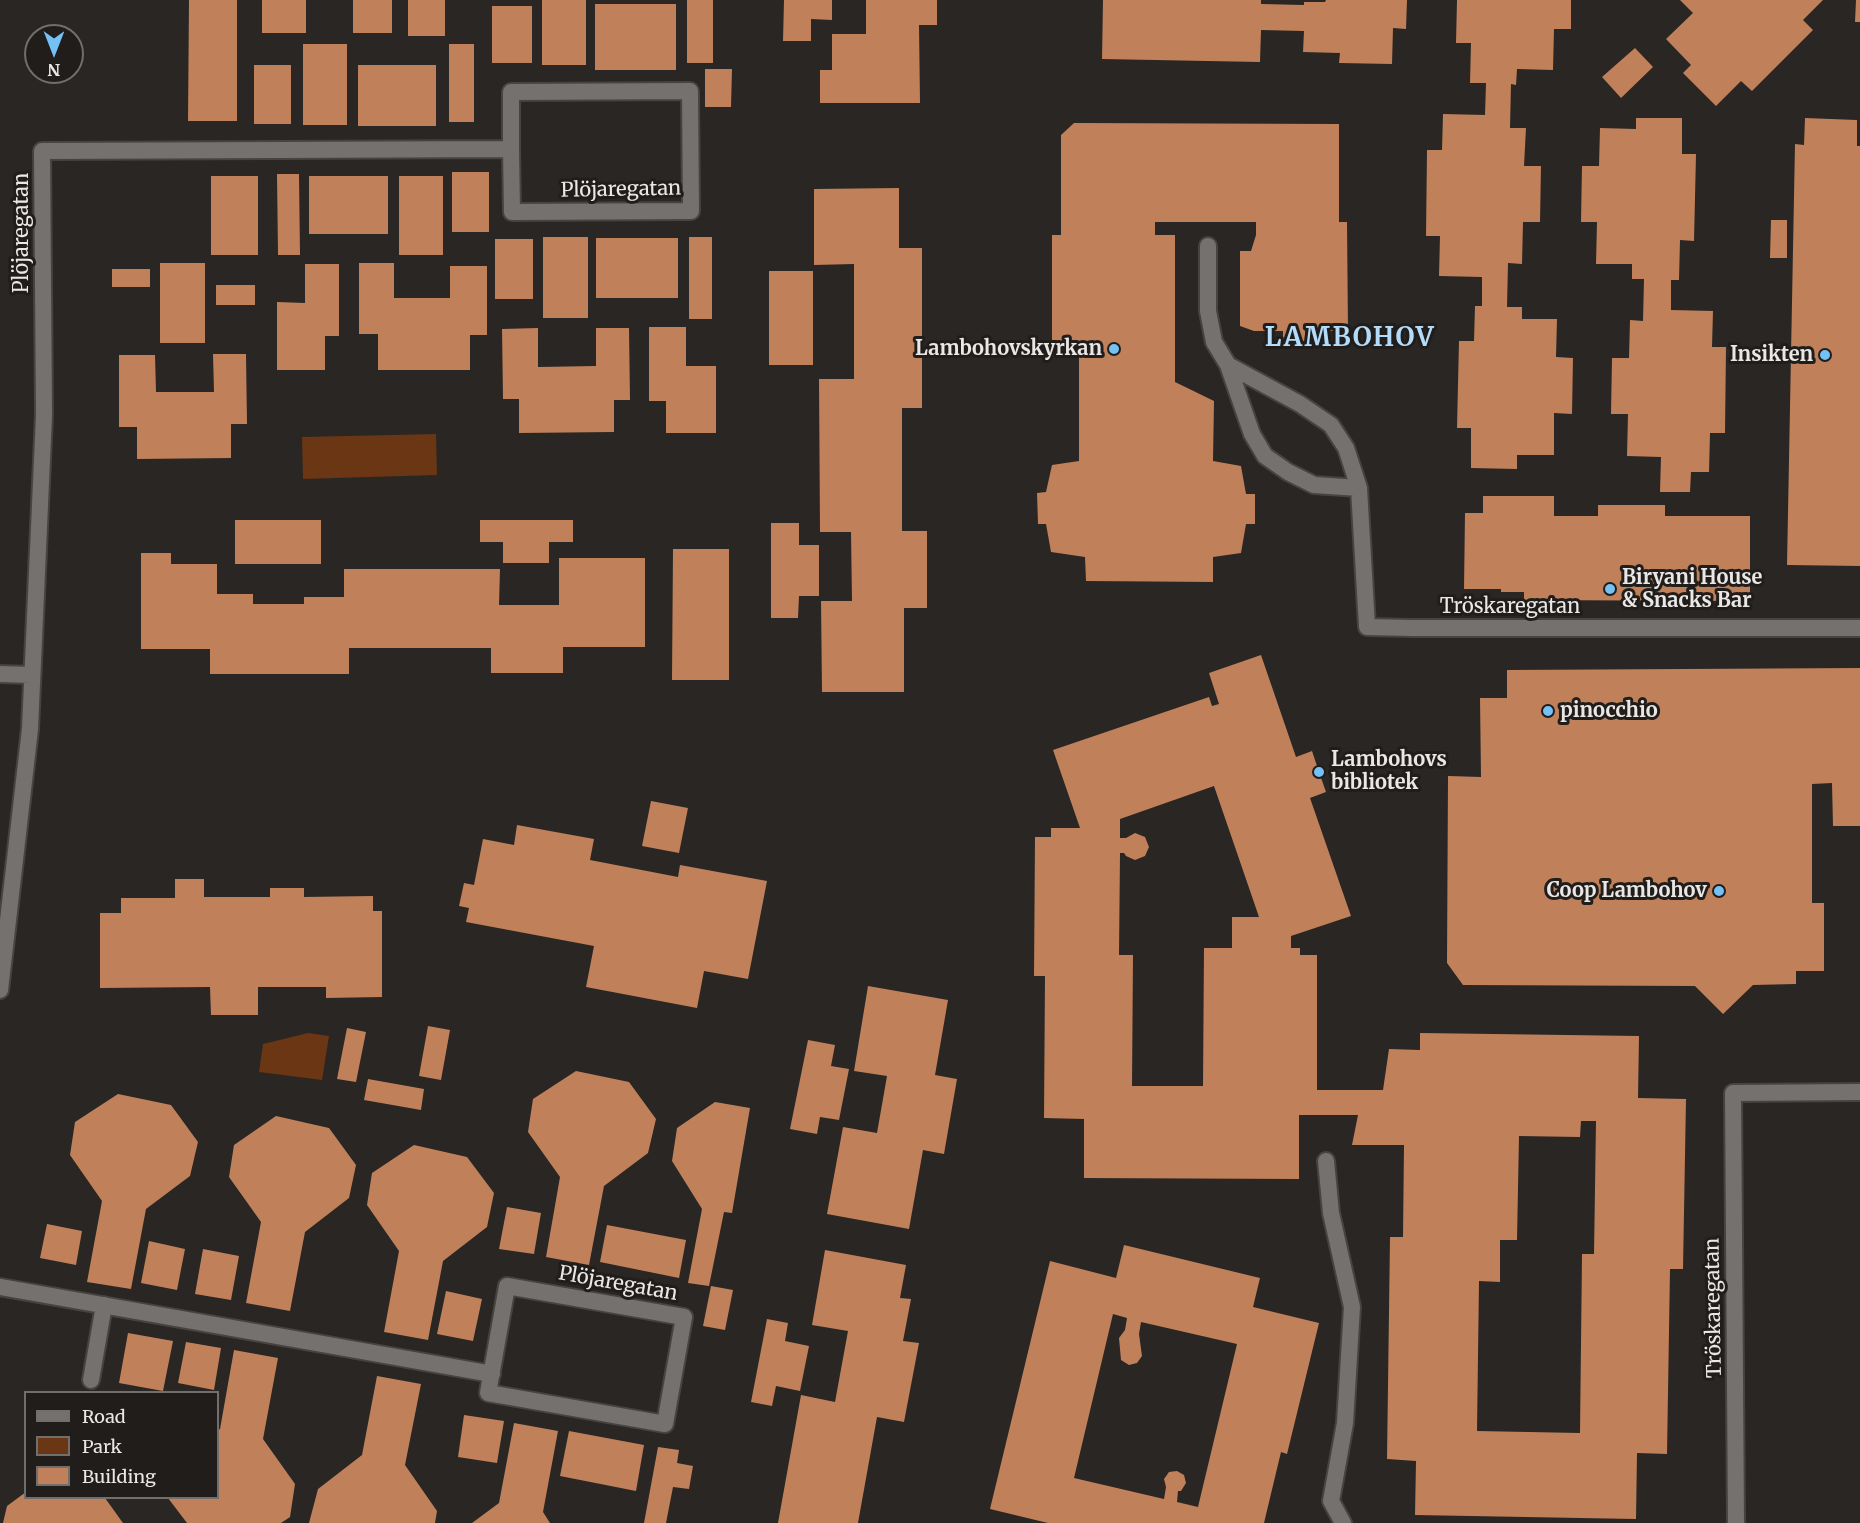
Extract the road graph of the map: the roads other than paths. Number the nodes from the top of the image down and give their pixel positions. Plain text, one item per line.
1 (512, 149) junction
2 (1208, 246) dead end
3 (1228, 365) junction
4 (1359, 488) junction
5 (1860, 628) edge
6 (0, 674) edge
7 (32, 675) junction
8 (0, 990) edge
9 (1860, 1092) edge
10 (1326, 1161) dead end
11 (0, 1287) edge
12 (104, 1305) junction
13 (492, 1374) junction
14 (91, 1380) dead end
15 (1343, 1523) edge
16 (1736, 1523) edge

1 - 1 street, Plöjaregatan
1 - 7 street, Plöjaregatan
2 - 3 street
3 - 4 street
3 - 4 street
4 - 5 street, Tröskaregatan
6 - 7 street
7 - 8 street, Plöjaregatan
9 - 16 street, Tröskaregatan
10 - 15 street
11 - 12 street
12 - 13 street
12 - 14 street
13 - 13 street, Plöjaregatan

